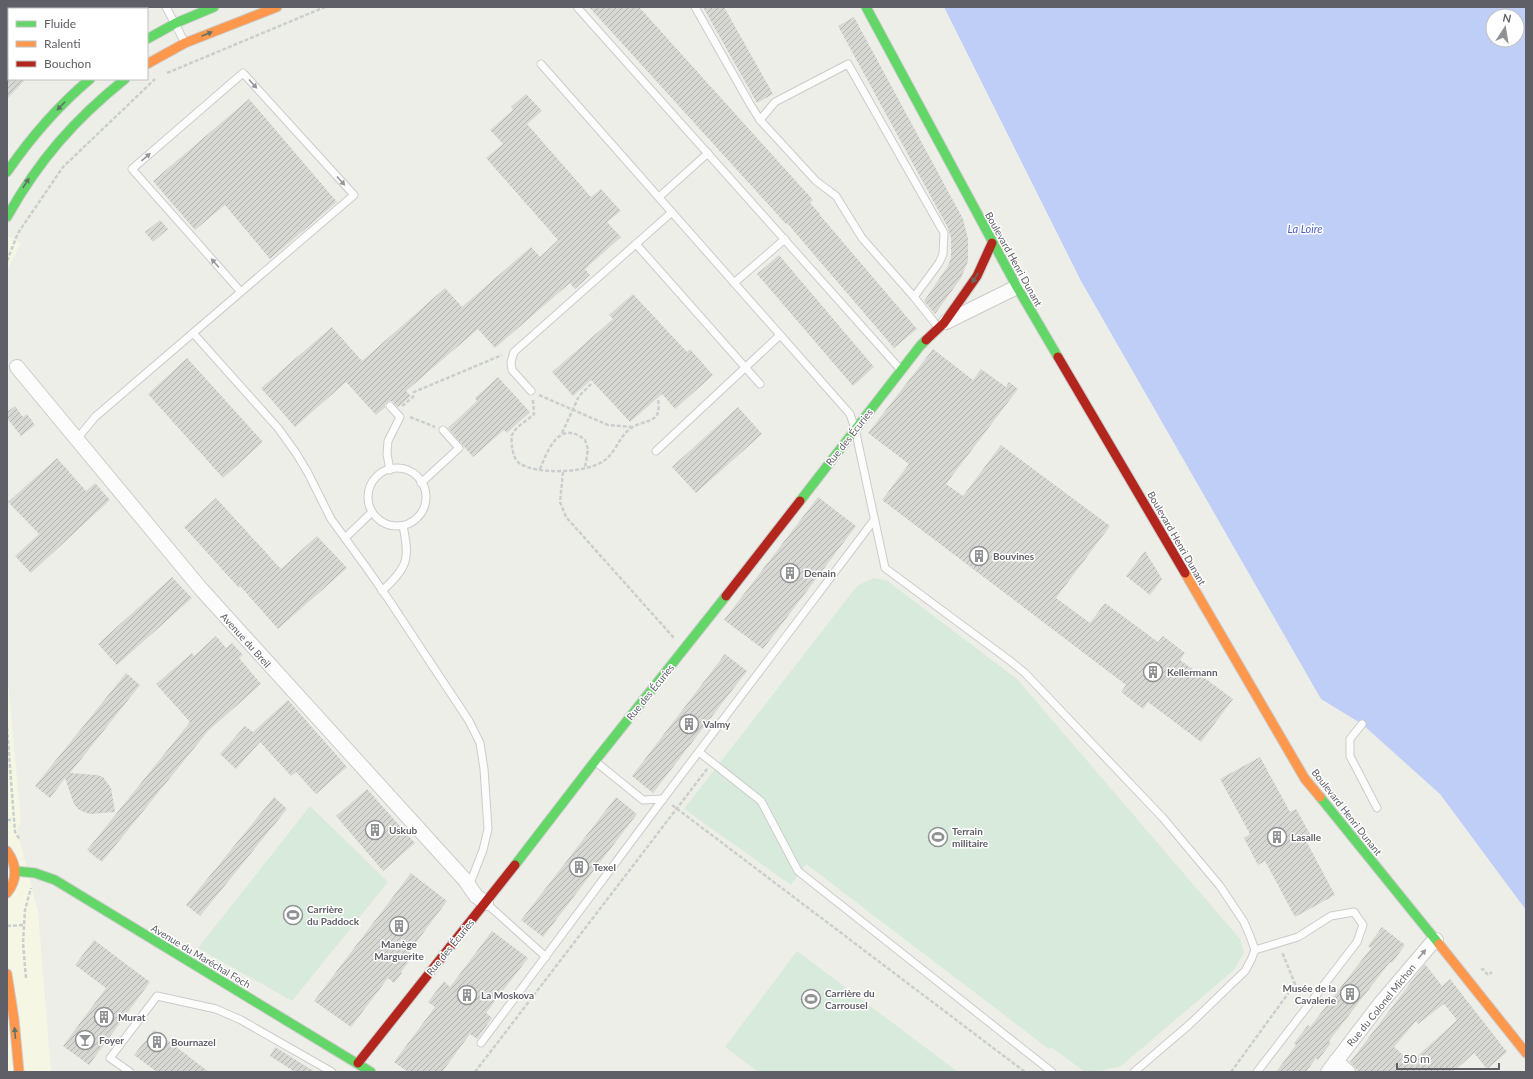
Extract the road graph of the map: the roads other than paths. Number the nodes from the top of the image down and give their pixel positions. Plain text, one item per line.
1 (166, 7) edge
2 (214, 7) edge
3 (277, 7) edge
4 (577, 7) edge
5 (695, 7) edge
6 (866, 7) edge
7 (176, 23) junction
8 (148, 38) edge
9 (185, 43) junction
10 (148, 63) edge
11 (541, 64) dead end
12 (89, 80) edge
13 (125, 80) edge
14 (760, 120) junction
15 (708, 153) junction
16 (7, 172) edge
17 (659, 197) junction
18 (672, 212) junction
19 (7, 217) edge
20 (785, 239) junction
21 (992, 243) junction
22 (636, 244) junction
23 (734, 284) junction
24 (1017, 287) junction
25 (242, 292) junction
26 (914, 297) junction
27 (941, 325) junction
28 (193, 333) junction
29 (780, 336) junction
30 (17, 367) dead end
31 (746, 367) junction
32 (902, 370) junction
33 (760, 384) dead end
34 (531, 391) road end
35 (390, 406) dead end
36 (855, 429) junction
37 (443, 430) road end
38 (77, 439) junction
39 (656, 451) dead end
40 (390, 470) junction
41 (421, 483) junction
42 (372, 512) junction
43 (874, 520) junction
44 (403, 526) junction
45 (345, 538) junction
46 (382, 590) junction
47 (1362, 724) dead end
48 (699, 752) junction
49 (595, 761) junction
50 (662, 799) junction
51 (1377, 808) dead end
52 (7, 851) edge
53 (15, 871) junction
54 (469, 886) junction
55 (7, 893) edge
56 (486, 903) junction
57 (1436, 940) junction
58 (1255, 950) junction
59 (546, 957) junction
60 (7, 974) edge
61 (482, 1043) dead end
62 (1524, 1050) edge
63 (356, 1066) junction
64 (1332, 1067) edge
65 (19, 1072) edge
66 (130, 1072) edge
67 (332, 1072) edge
68 (372, 1072) edge
69 (1052, 1072) edge
70 (1134, 1072) edge
71 (1257, 1072) edge
72 (1348, 1072) edge

1 - 7 lane
2 - 7 main road
9 -> 3 main road
4 - 15 lane
5 - 14 lane
6 - 21 main road, Boulevard Henri Dunant
7 - 8 main road
7 - 9 lane
9 - 10 main road
11 - 17 lane
12 -> 16 main road
19 -> 13 main road
14 - 26 lane
14 - 26 lane
15 - 17 lane
15 - 20 lane
17 - 18 lane
18 - 22 lane
18 - 23 lane
20 - 23 lane
20 - 32 lane
21 - 24 main road, Boulevard Henri Dunant
21 -> 27 main road, Rue des Écuries
22 - 31 lane
22 - 34 lane
23 - 29 lane
24 - 27 street, Rue des Écuries
24 - 57 main road, Boulevard Henri Dunant
25 -> 25 lane
25 - 28 lane
26 - 27 lane
27 - 32 main road, Rue des Écuries
28 - 38 lane
28 - 45 lane
29 - 31 lane
29 - 36 lane
30 - 38 street, Avenue du Breil
31 - 33 lane
31 - 39 lane
32 - 36 main road, Rue des Écuries
35 - 40 lane
36 - 43 lane
36 - 49 main road, Rue des Écuries
37 - 41 lane
38 - 54 street, Avenue du Breil
40 - 41 lane
40 - 42 lane
41 - 44 lane
42 - 44 lane
42 - 45 lane
43 - 48 lane
43 - 58 lane
44 - 46 lane
45 - 46 lane
46 - 54 lane
47 - 51 lane
48 - 50 lane
48 - 69 lane
49 - 50 lane
49 - 56 main road, Rue des Écuries
50 - 59 lane
52 - 53 main road
53 - 55 main road
53 - 63 main road, Avenue du Maréchal Foch
54 - 56 street, Avenue du Breil
56 - 59 lane
56 - 63 main road, Rue des Écuries
57 - 62 main road, Boulevard Henri Dunant
64 -> 57 street, Rue du Colonel Michon
58 - 70 lane
58 - 71 lane
59 - 61 lane
65 -> 60 main road
63 - 68 main road, Avenue du Maréchal Foch
64 - 72 street
66 - 67 lane

